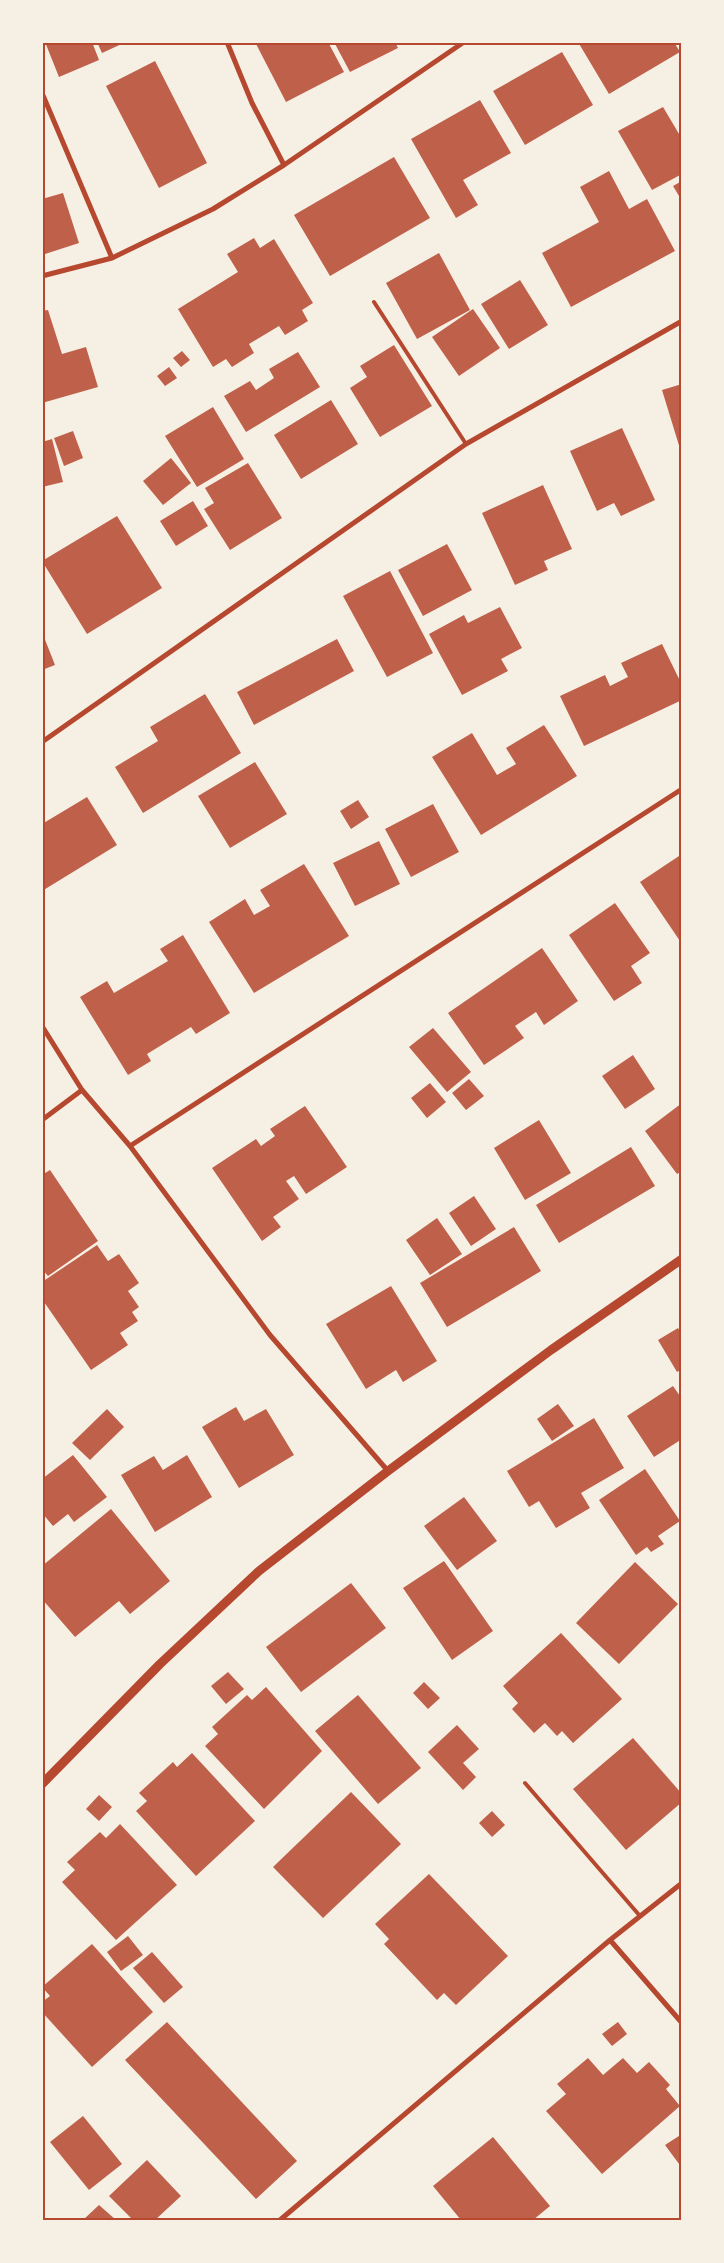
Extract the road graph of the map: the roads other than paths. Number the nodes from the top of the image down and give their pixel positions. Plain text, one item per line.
1 (227, 42) edge
2 (464, 42) edge
3 (42, 93) edge
4 (284, 165) junction
5 (112, 258) junction
6 (42, 276) edge
7 (374, 302) dead end
8 (682, 321) edge
9 (466, 444) junction
10 (42, 742) edge
11 (682, 789) edge
12 (42, 1026) edge
13 (82, 1090) junction
14 (42, 1120) edge
15 (130, 1146) junction
16 (682, 1259) edge
17 (388, 1471) junction
18 (525, 1783) dead end
19 (42, 1784) edge
20 (682, 1882) edge
21 (640, 1916) junction
22 (610, 1940) junction
23 (682, 2023) edge
24 (280, 2220) edge

1 - 4 street
2 - 4 street
3 - 5 street
4 - 5 street
5 - 6 street
7 - 9 lane
8 - 9 street
9 - 10 street
11 - 15 street
12 - 13 street
13 - 14 street
13 - 15 street
15 - 17 street
16 - 17 street
17 - 19 street
18 - 21 lane
20 - 21 street
21 - 22 street
22 - 23 street
22 - 24 street

